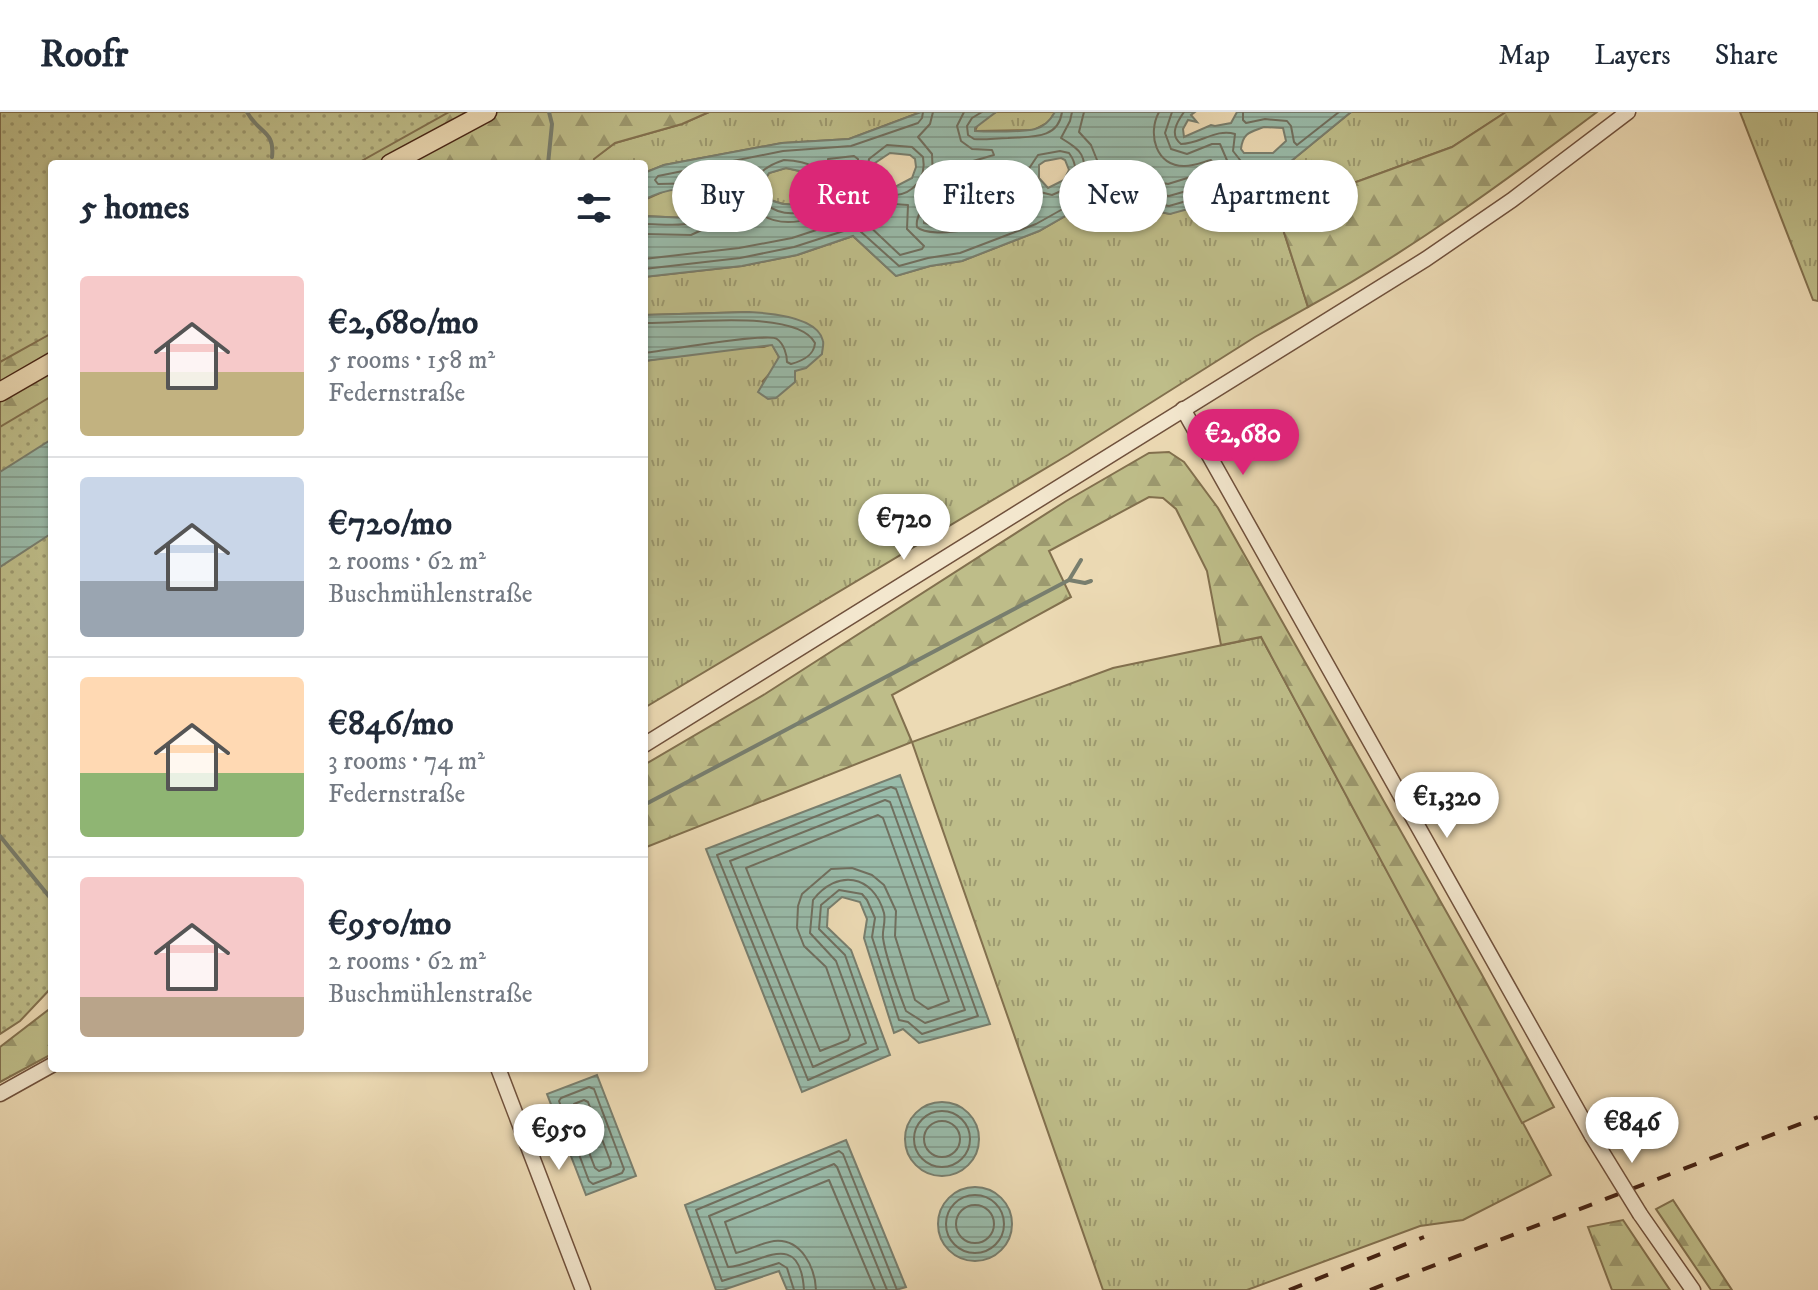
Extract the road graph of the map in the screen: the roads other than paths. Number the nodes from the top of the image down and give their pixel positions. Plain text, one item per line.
1 (487, 112) edge
2 (1628, 112) edge
3 (397, 160) edge
4 (48, 364) edge
5 (0, 392) edge
6 (1183, 409) junction
7 (648, 743) edge
8 (48, 1067) edge
9 (500, 1072) edge
10 (0, 1094) edge
11 (583, 1290) edge
12 (1693, 1290) edge

1 - 3 main road
2 - 6 street
4 - 5 main road
6 - 7 street
6 - 12 street, bridge
8 - 10 street
9 - 11 street

